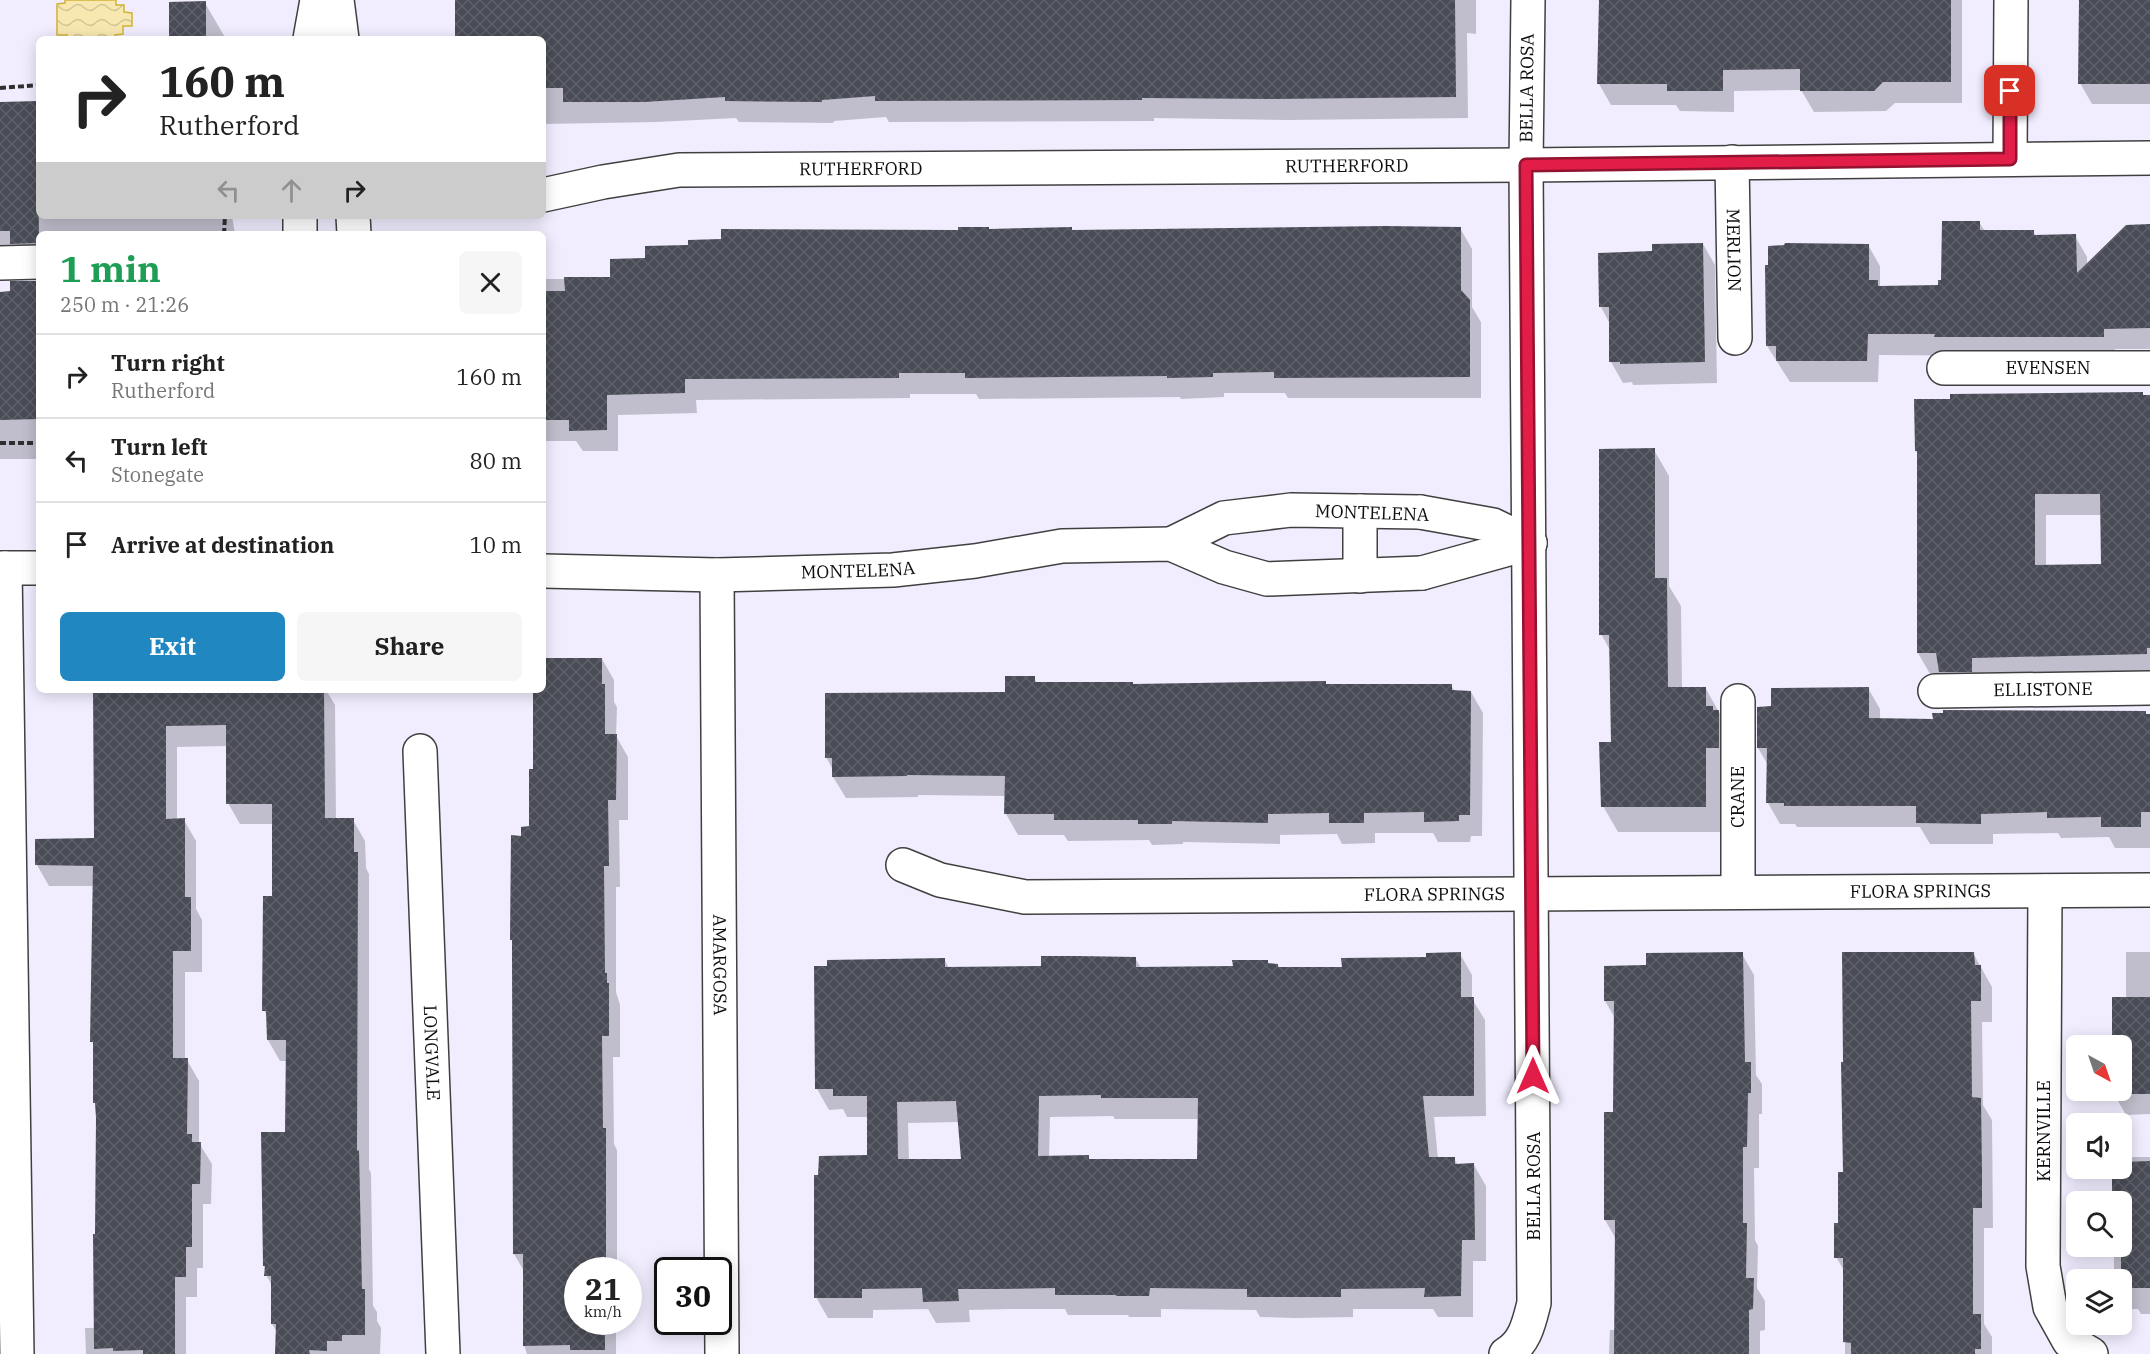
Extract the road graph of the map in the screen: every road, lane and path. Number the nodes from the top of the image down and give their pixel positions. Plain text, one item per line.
1 (317, 0) edge
2 (338, 0) edge
3 (1528, 0) edge
4 (2011, 0) edge
5 (311, 36) edge
6 (342, 36) edge
7 (36, 85) edge
8 (0, 88) edge
9 (2150, 158) edge
10 (2010, 159) junction
11 (1732, 162) junction
12 (1526, 165) junction
13 (546, 194) edge
14 (0, 262) edge
15 (36, 262) edge
16 (1735, 338) dead end
17 (1944, 368) dead end
18 (2150, 368) edge
19 (0, 443) edge
20 (36, 443) edge
21 (1360, 511) junction
22 (1530, 543) junction
23 (1172, 544) junction
24 (2, 568) edge
25 (36, 568) edge
26 (546, 572) edge
27 (717, 575) junction
28 (1360, 576) junction
29 (2150, 688) edge
30 (1935, 691) dead end
31 (1738, 701) dead end
32 (420, 752) dead end
33 (903, 865) dead end
34 (2150, 890) edge
35 (2045, 891) junction
36 (1738, 892) junction
37 (1532, 894) junction
38 (17, 1354) edge
39 (443, 1354) edge
40 (722, 1354) edge
41 (1506, 1354) edge
42 (2091, 1354) edge

1 - 5 street
2 - 6 street
3 - 12 street, BELLA ROSA
4 - 10 street
7 - 8 path
9 - 10 street, RUTHERFORD
10 - 11 street, RUTHERFORD
11 - 12 street, RUTHERFORD
11 - 16 street, MERLION
12 - 13 street, RUTHERFORD
12 - 22 street, BELLA ROSA
14 - 15 street
17 - 18 street, EVENSEN
19 - 20 path
21 - 22 street, MONTELENA
21 - 23 street, MONTELENA
21 - 28 street
22 - 28 street, MONTELENA
22 - 37 street, BELLA ROSA
23 - 27 street, MONTELENA
23 - 28 street, MONTELENA
24 - 25 street
24 - 38 street
26 - 27 street, MONTELENA
27 - 40 street, AMARGOSA
29 - 30 street, ELLISTONE
31 - 36 street, CRANE
32 - 39 street, LONGVALE
33 - 37 street, FLORA SPRINGS
34 - 35 street, FLORA SPRINGS
35 - 36 street, FLORA SPRINGS
35 - 42 street, KERNVILLE
36 - 37 street, FLORA SPRINGS
37 - 41 street, BELLA ROSA

